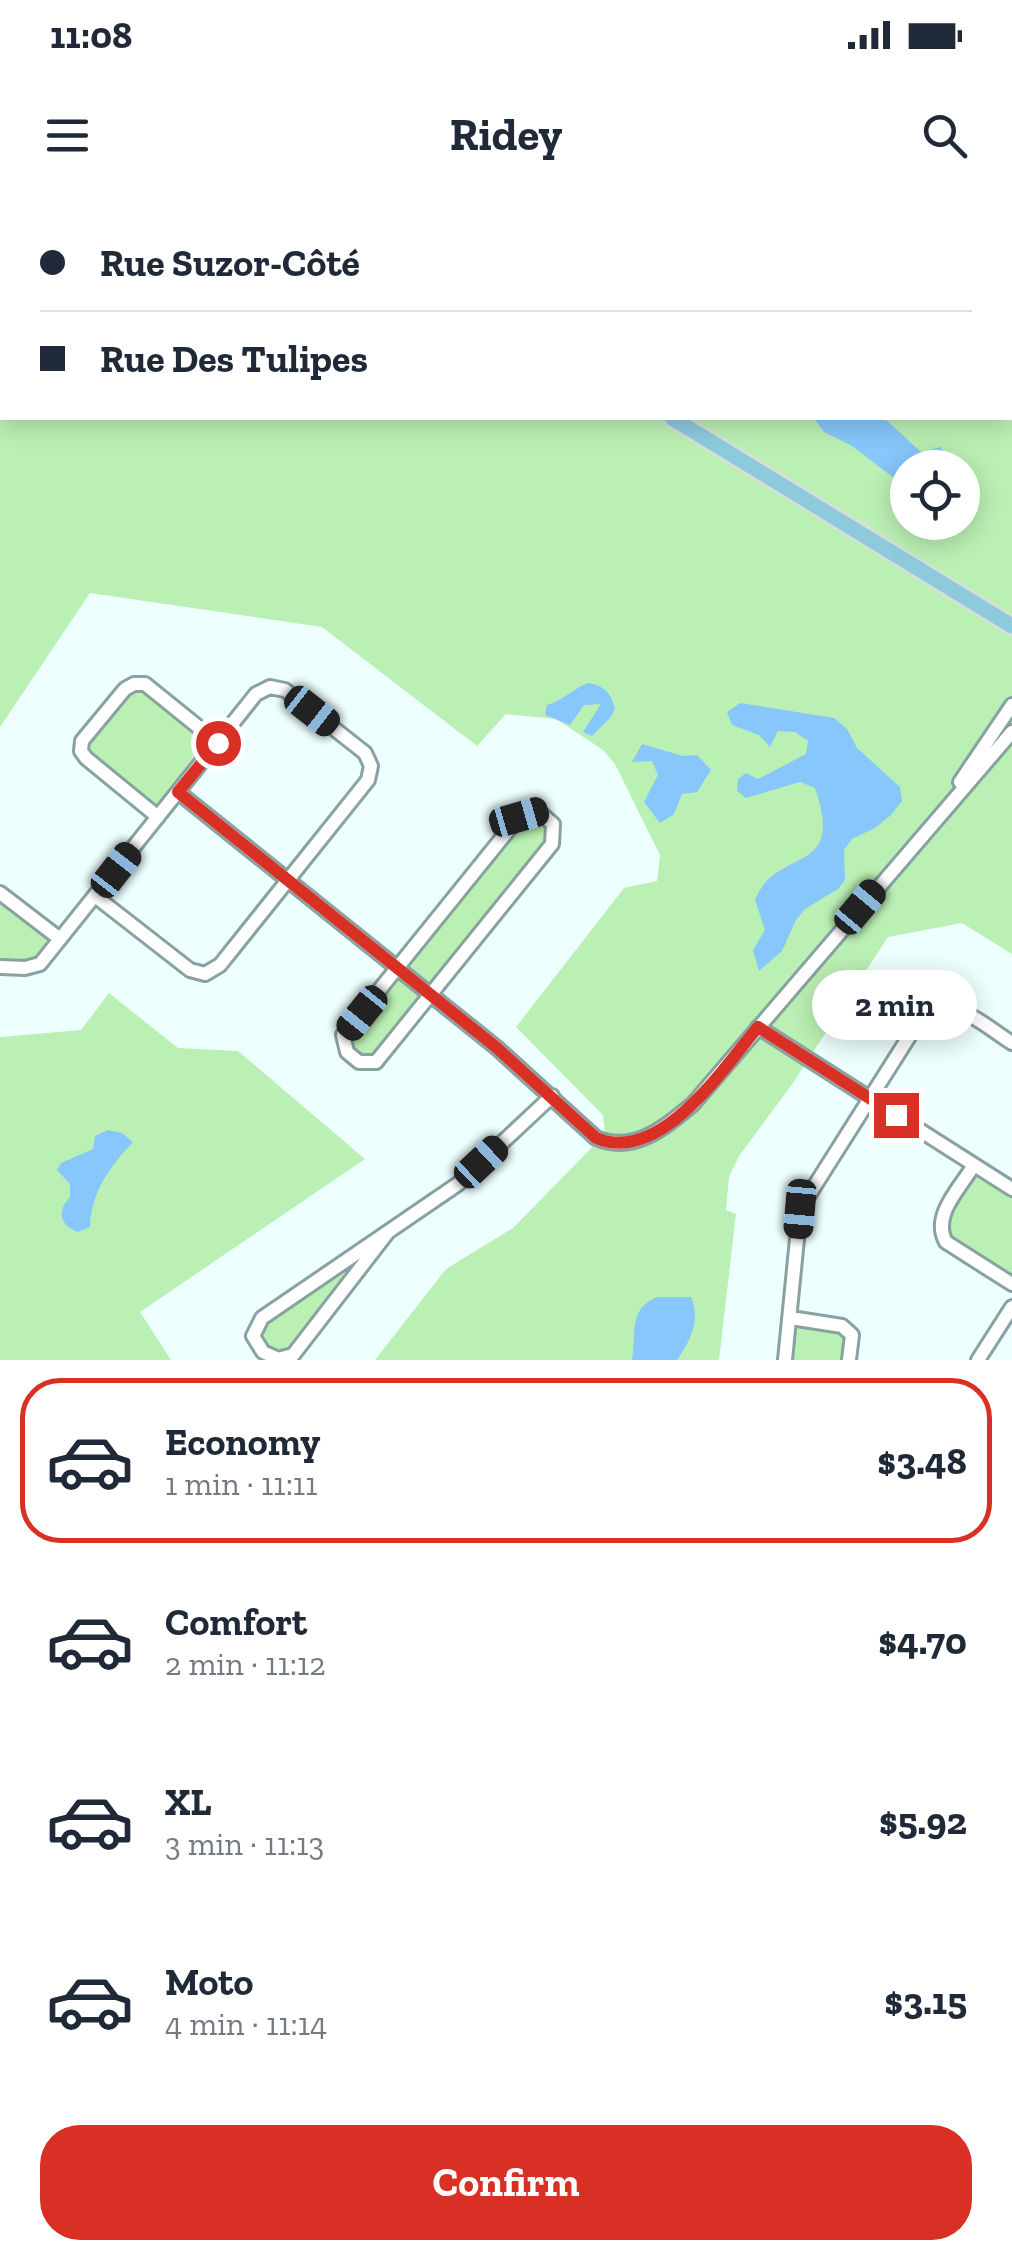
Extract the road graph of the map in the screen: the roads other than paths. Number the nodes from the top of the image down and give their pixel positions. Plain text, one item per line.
1 (675, 420) edge
2 (1012, 626) edge
3 (1012, 706) edge
4 (1012, 732) edge
5 (218, 743) junction
6 (178, 792) junction
7 (936, 816) junction
8 (158, 817) junction
9 (288, 880) junction
10 (0, 893) edge
11 (95, 896) junction
12 (60, 939) junction
13 (0, 967) edge
14 (398, 968) junction
15 (431, 994) junction
16 (758, 1027) junction
17 (1012, 1042) edge
18 (552, 1096) junction
19 (870, 1098) junction
20 (974, 1165) junction
21 (1012, 1189) edge
22 (388, 1232) junction
23 (1012, 1284) edge
24 (1012, 1307) edge
25 (791, 1318) junction
26 (785, 1360) edge
27 (850, 1360) edge
28 (978, 1360) edge

1 - 2 main road
3 - 7 street
4 - 7 street
5 - 6 street
5 - 8 street
5 - 9 street
6 - 8 street
6 - 9 street
7 - 16 street
8 - 11 street
9 - 11 street
9 - 14 street
10 - 12 street
11 - 12 street
12 - 13 street
14 - 15 street
14 - 15 street
14 - 15 street
15 - 18 street
16 - 18 street
16 - 19 street
17 - 19 street
18 - 22 street
19 - 20 street
19 - 25 street
20 - 21 street
20 - 23 street
22 - 22 street
24 - 28 street
25 - 26 street
25 - 27 street

